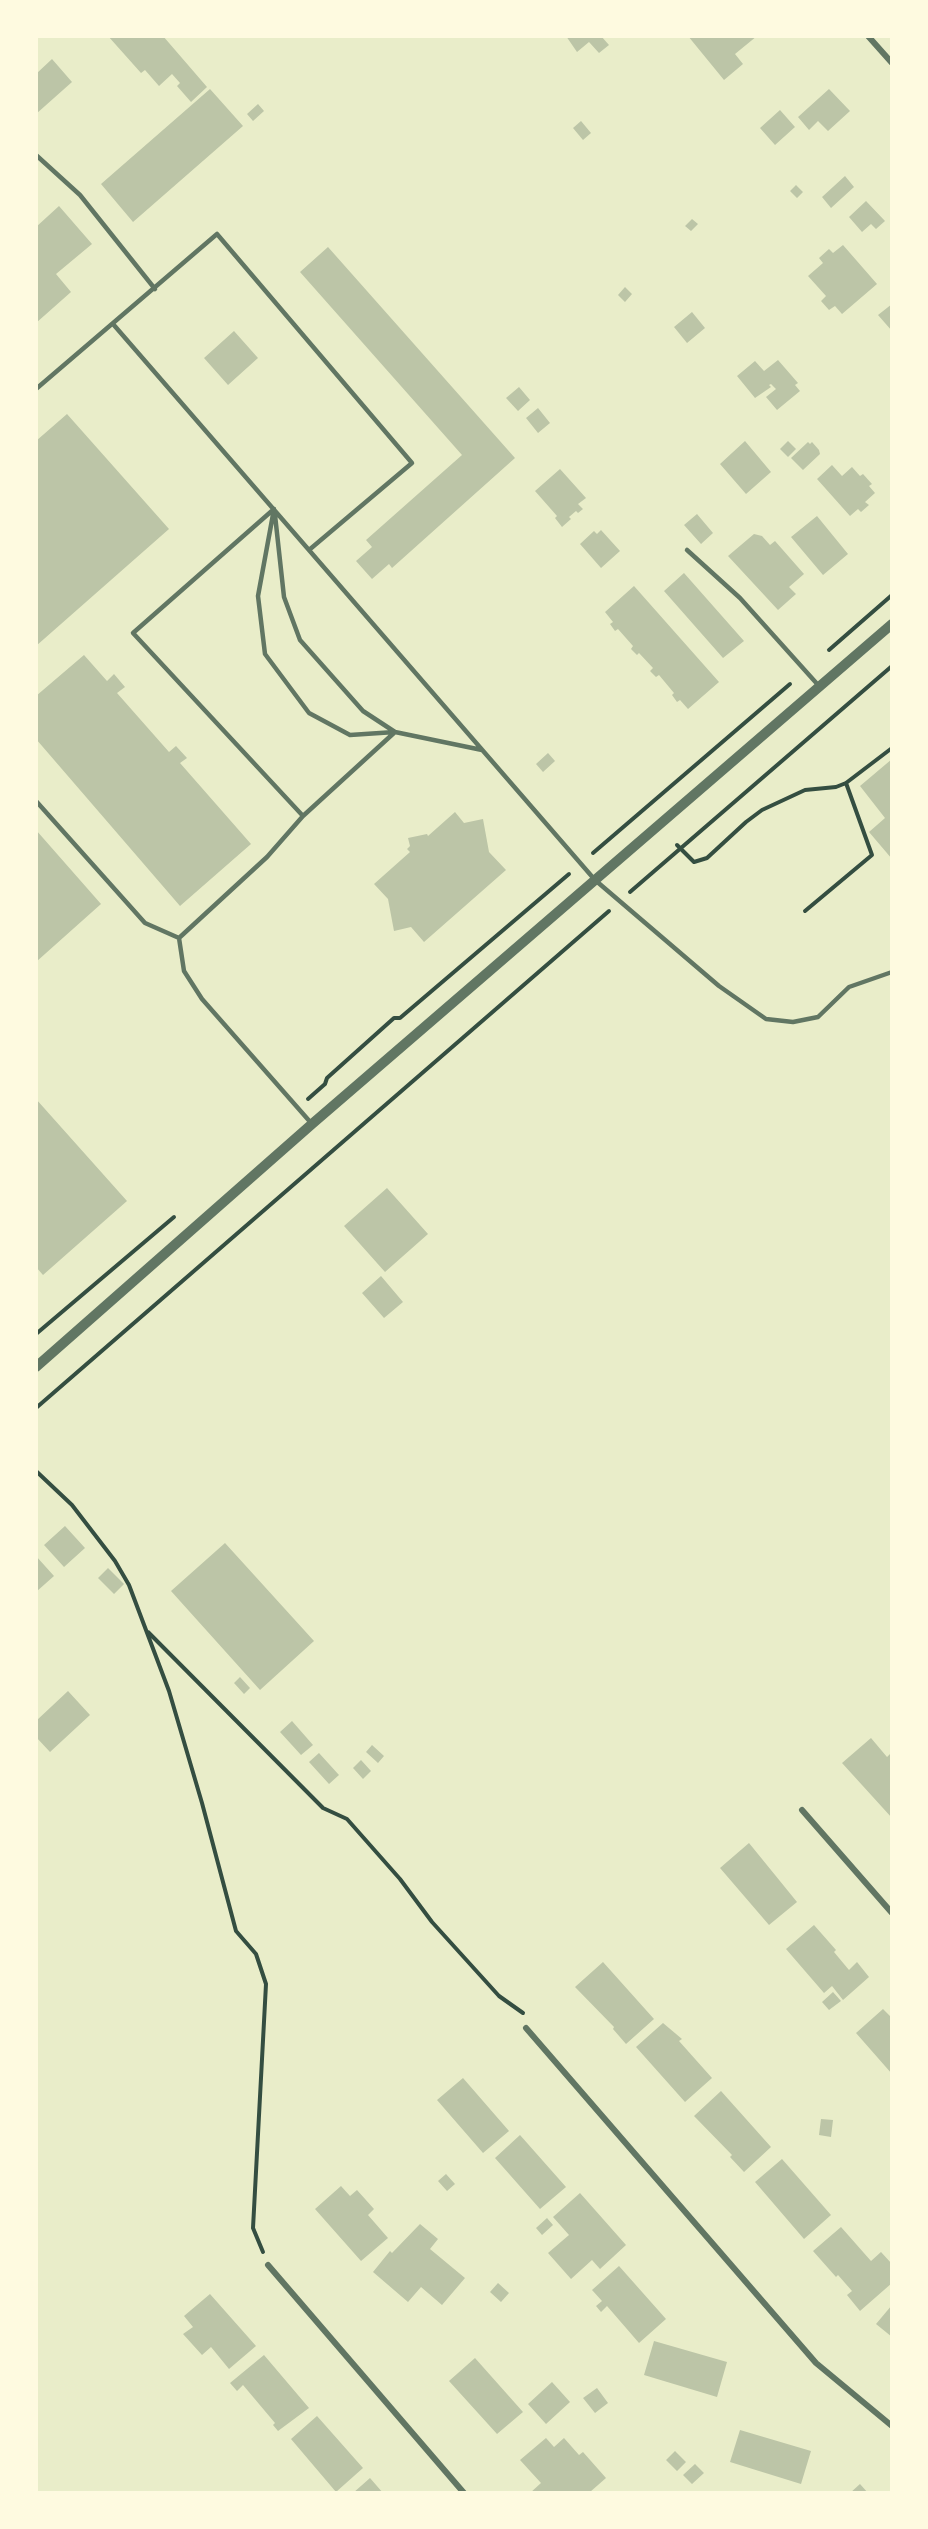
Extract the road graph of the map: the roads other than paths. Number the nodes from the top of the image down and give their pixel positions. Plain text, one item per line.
1 (868, 36) edge
2 (892, 63) edge
3 (36, 155) edge
4 (155, 289) junction
5 (113, 324) junction
6 (36, 389) edge
7 (274, 509) junction
8 (309, 550) junction
9 (687, 550) dead end
10 (892, 624) edge
11 (819, 686) junction
12 (395, 732) junction
13 (482, 750) junction
14 (36, 801) edge
15 (303, 816) junction
16 (595, 880) junction
17 (179, 938) junction
18 (892, 972) edge
19 (312, 1124) junction
20 (38, 1362) edge
21 (802, 1810) dead end
22 (892, 1913) edge
23 (526, 2028) road end
24 (268, 2265) road end
25 (892, 2426) edge
26 (464, 2493) edge

1 - 2 street
3 - 4 lane
4 - 5 lane
4 - 8 lane
5 - 6 lane
5 - 7 lane
7 - 8 lane
7 - 12 lane
7 - 12 lane
7 - 15 lane
8 - 13 lane
9 - 11 lane
10 - 11 street
11 - 16 street
12 - 13 lane
12 - 15 lane
13 - 16 lane
14 - 17 lane
15 - 17 lane
16 - 18 lane
16 - 19 street
17 - 19 lane
19 - 20 street
21 - 22 street
23 - 25 street
24 - 26 street

